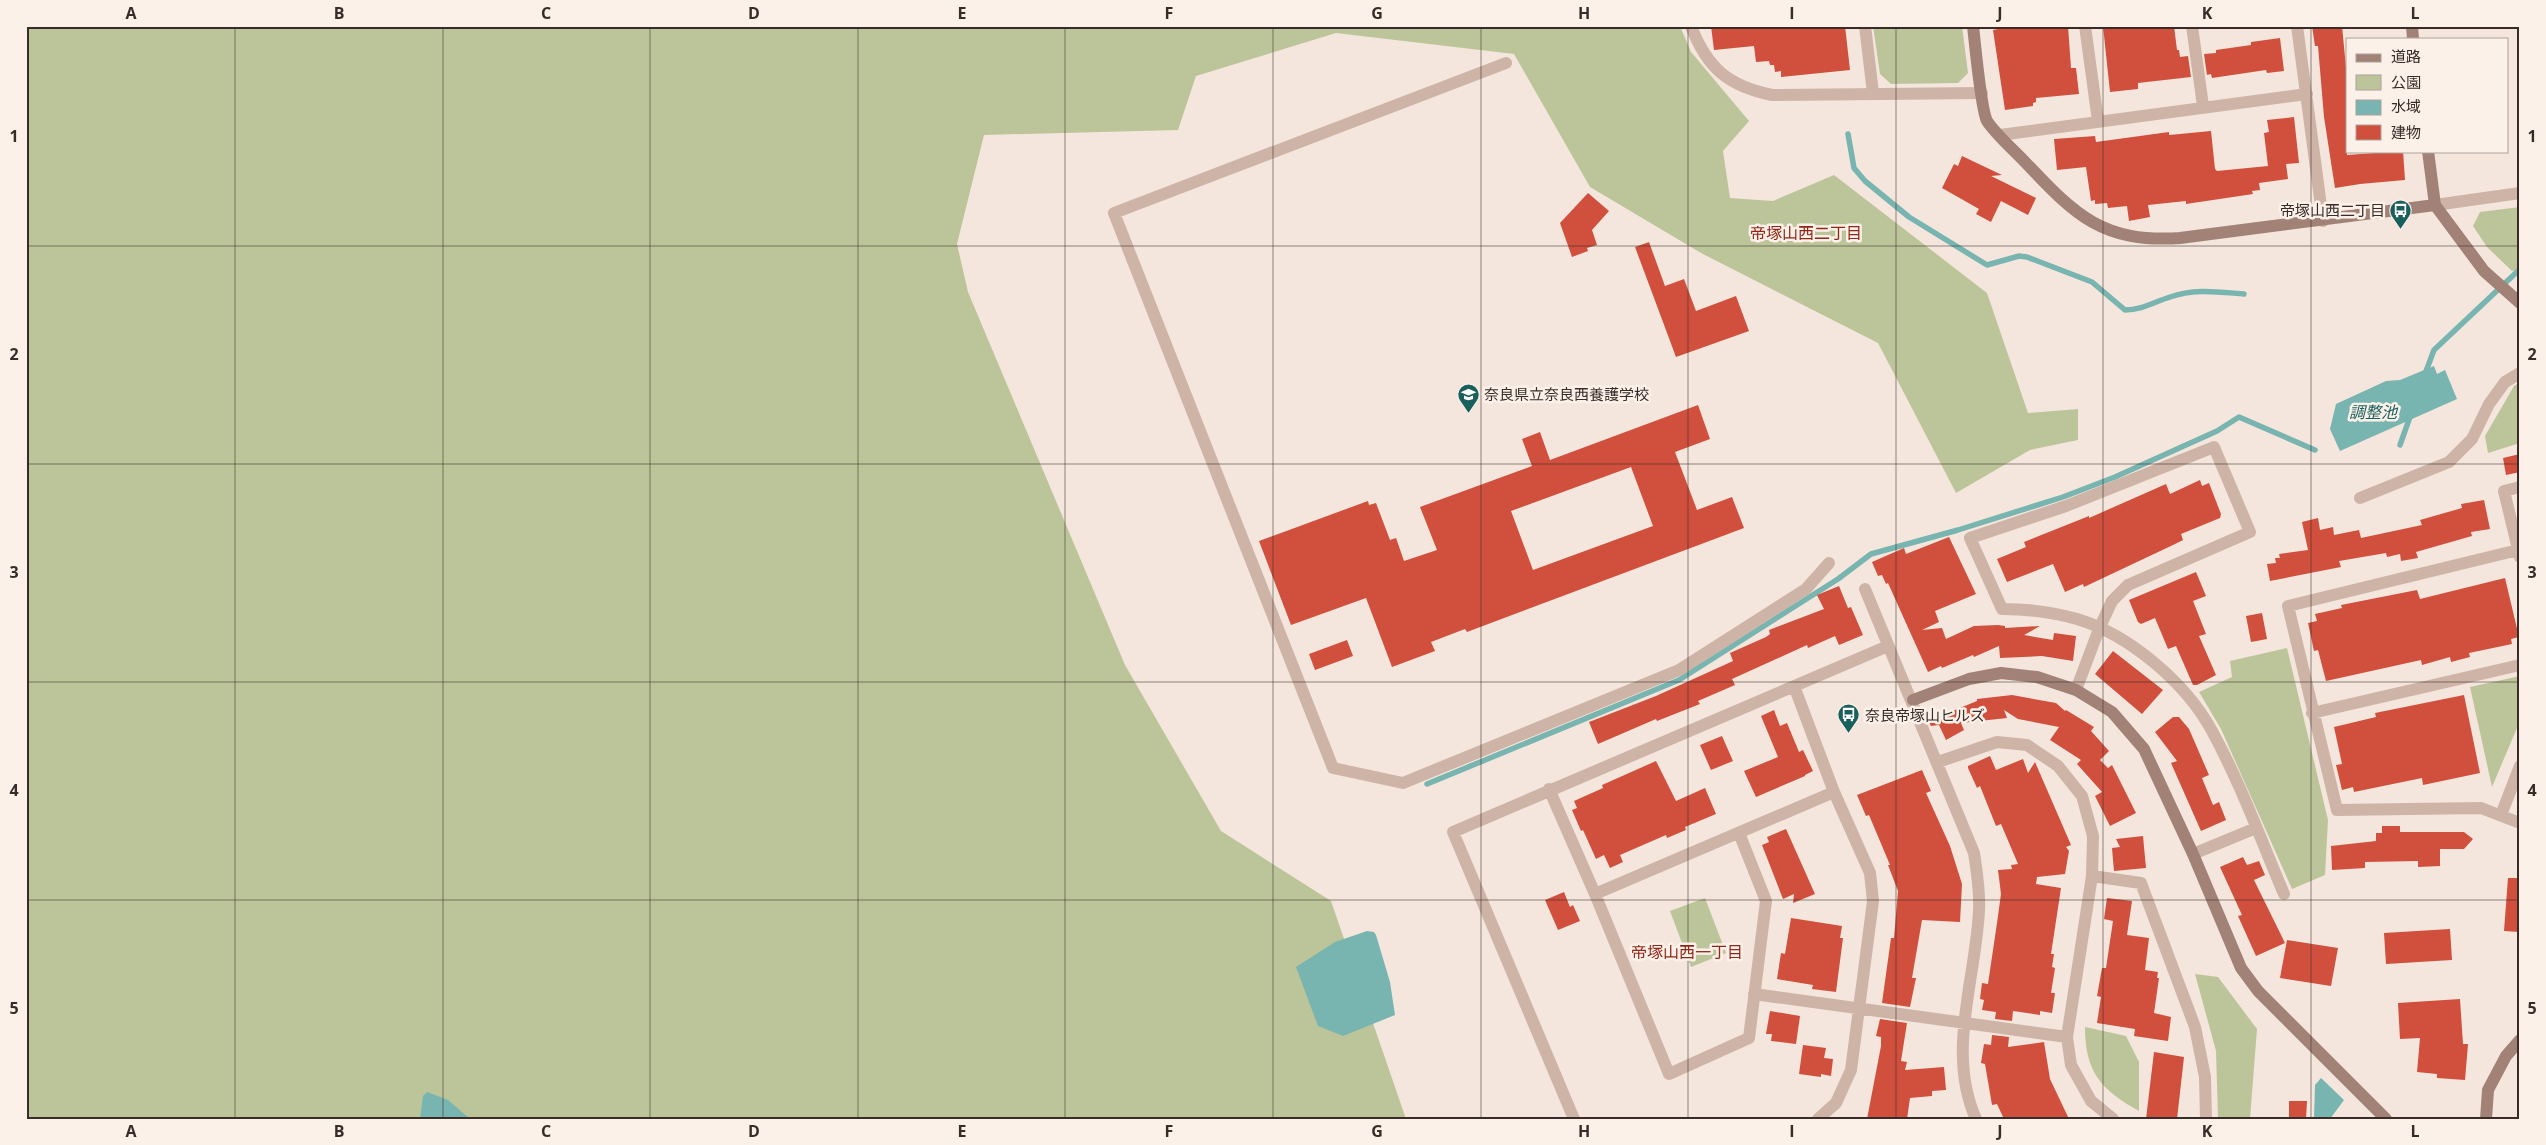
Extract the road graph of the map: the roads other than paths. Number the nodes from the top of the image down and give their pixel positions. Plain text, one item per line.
1 (1691, 26) edge
2 (1865, 26) edge
3 (1973, 26) edge
4 (2085, 26) edge
5 (2192, 26) edge
6 (2298, 26) edge
7 (1506, 63) dead end
8 (1873, 93) junction
9 (1982, 93) junction
10 (2307, 94) junction
11 (2203, 106) junction
12 (2098, 121) junction
13 (2000, 135) junction
14 (2428, 152) edge
15 (2520, 193) edge
16 (2435, 205) junction
17 (2323, 221) junction
18 (2520, 303) edge
19 (2520, 373) edge
20 (2520, 487) edge
21 (2360, 498) dead end
22 (2519, 554) edge
23 (1829, 563) dead end
24 (1865, 589) dead end
25 (2099, 629) junction
26 (1888, 646) junction
27 (2520, 665) edge
28 (1794, 686) junction
29 (2076, 690) junction
30 (1913, 700) junction
31 (2312, 713) junction
32 (1938, 762) junction
33 (2520, 766) edge
34 (1548, 789) junction
35 (1834, 792) junction
36 (2501, 815) junction
37 (2520, 823) edge
38 (2256, 828) junction
39 (1739, 833) junction
40 (2193, 854) junction
41 (2092, 876) junction
42 (1595, 894) junction
43 (2284, 894) dead end
44 (1754, 994) junction
45 (1859, 1008) junction
46 (1965, 1024) junction
47 (2067, 1037) junction
48 (2517, 1048) edge
49 (1574, 1119) edge
50 (1818, 1119) edge
51 (1976, 1119) edge
52 (2113, 1119) edge
53 (2206, 1119) edge
54 (2386, 1119) edge
55 (2486, 1119) edge

1 - 8 street
2 - 8 street
3 - 9 street
4 - 12 street
5 - 11 street
6 - 10 street
7 - 23 street
8 - 9 street
9 - 13 street
10 - 11 street
10 - 17 street
11 - 12 street
12 - 13 street
13 - 17 street
14 - 16 street
15 - 16 street
16 - 17 street
16 - 18 street
19 - 21 street
20 - 22 street
22 - 31 street
24 - 26 street
25 - 25 street
25 - 29 street
25 - 38 street
26 - 28 street
26 - 30 street
27 - 31 street
28 - 34 street
28 - 35 street
29 - 30 street
29 - 40 street
30 - 32 street
31 - 36 street
32 - 41 street
32 - 46 street
33 - 36 street
34 - 42 street
34 - 49 street
35 - 39 street
35 - 45 street
36 - 37 street
38 - 40 street
38 - 43 street
39 - 42 street
39 - 44 street
40 - 54 street
41 - 47 street
41 - 53 street
42 - 44 street
44 - 45 street
45 - 46 street
45 - 50 street
46 - 47 street
46 - 51 street
47 - 52 street
48 - 55 street

